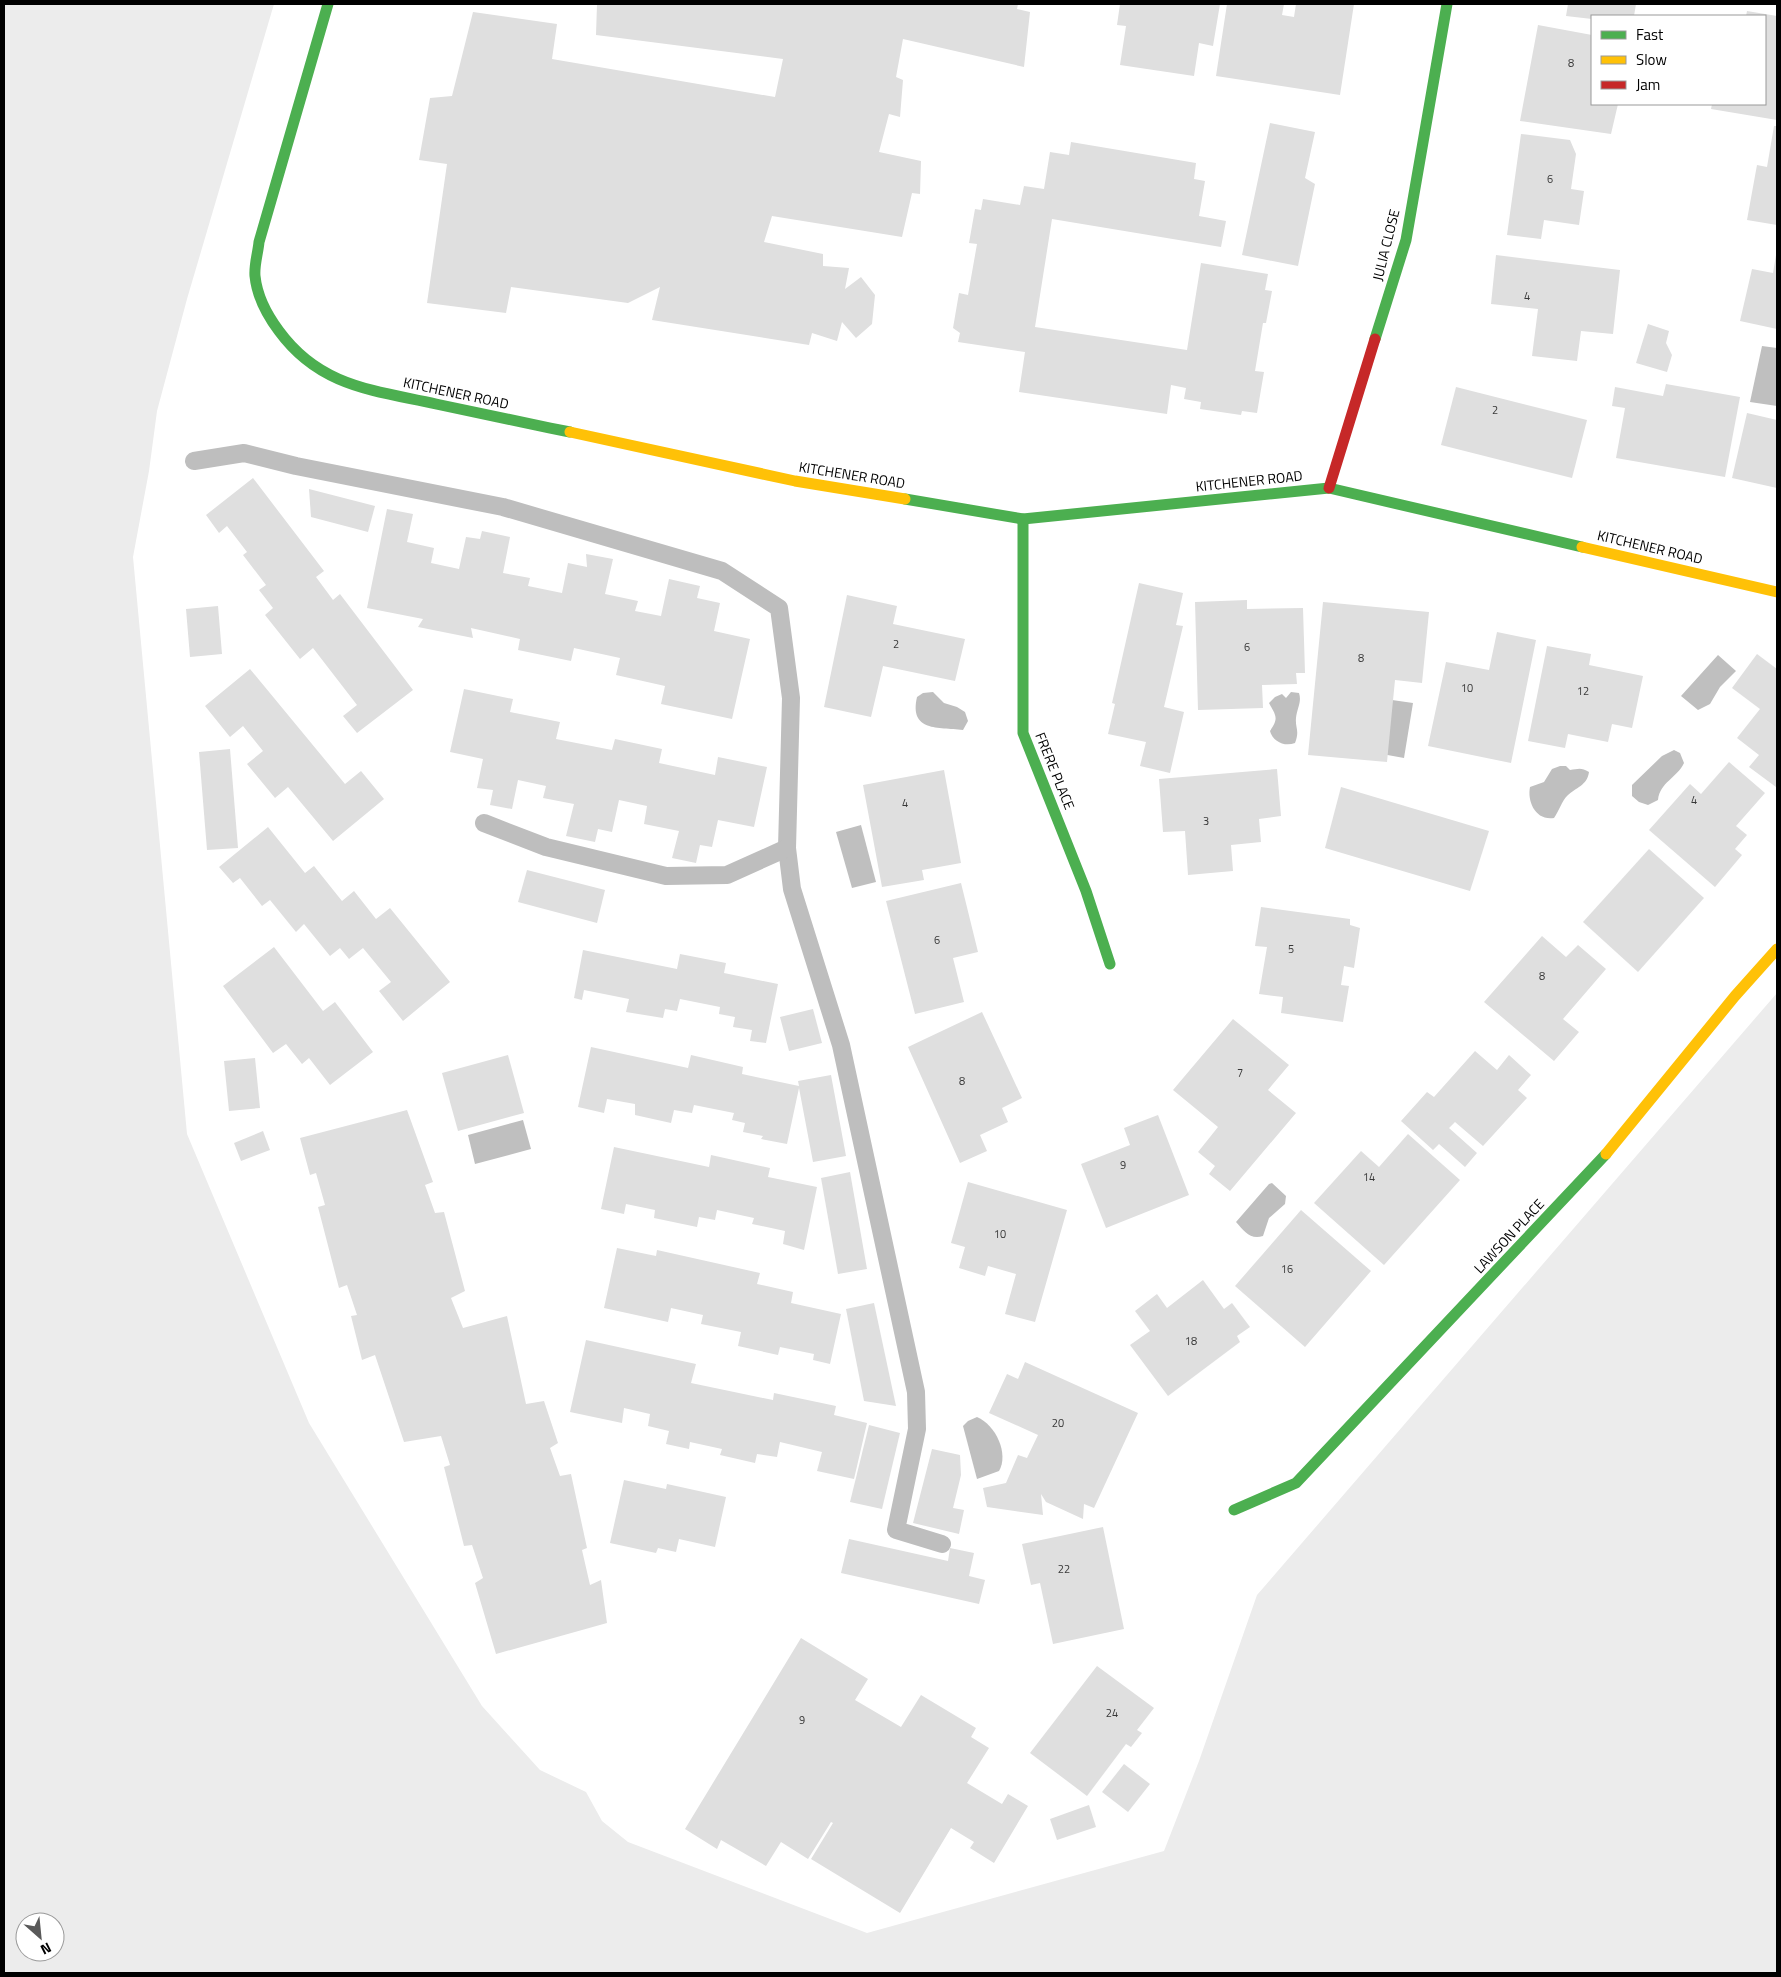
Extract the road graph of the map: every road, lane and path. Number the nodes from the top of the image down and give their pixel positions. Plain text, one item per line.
1 (328, 4) edge
2 (1447, 4) edge
3 (194, 461) dead end
4 (1329, 488) junction
5 (1023, 519) junction
6 (1777, 592) edge
7 (484, 823) dead end
8 (787, 848) junction
9 (1777, 949) edge
10 (1110, 964) dead end
11 (1234, 1510) dead end
12 (942, 1544) dead end

1 - 5 street, KITCHENER ROAD
2 - 4 street, JULIA CLOSE
3 - 8 lane
4 - 5 street, KITCHENER ROAD
4 - 6 street, KITCHENER ROAD
5 - 10 street, FRERE PLACE
7 - 8 lane
8 - 12 lane
9 - 11 street, LAWSON PLACE

